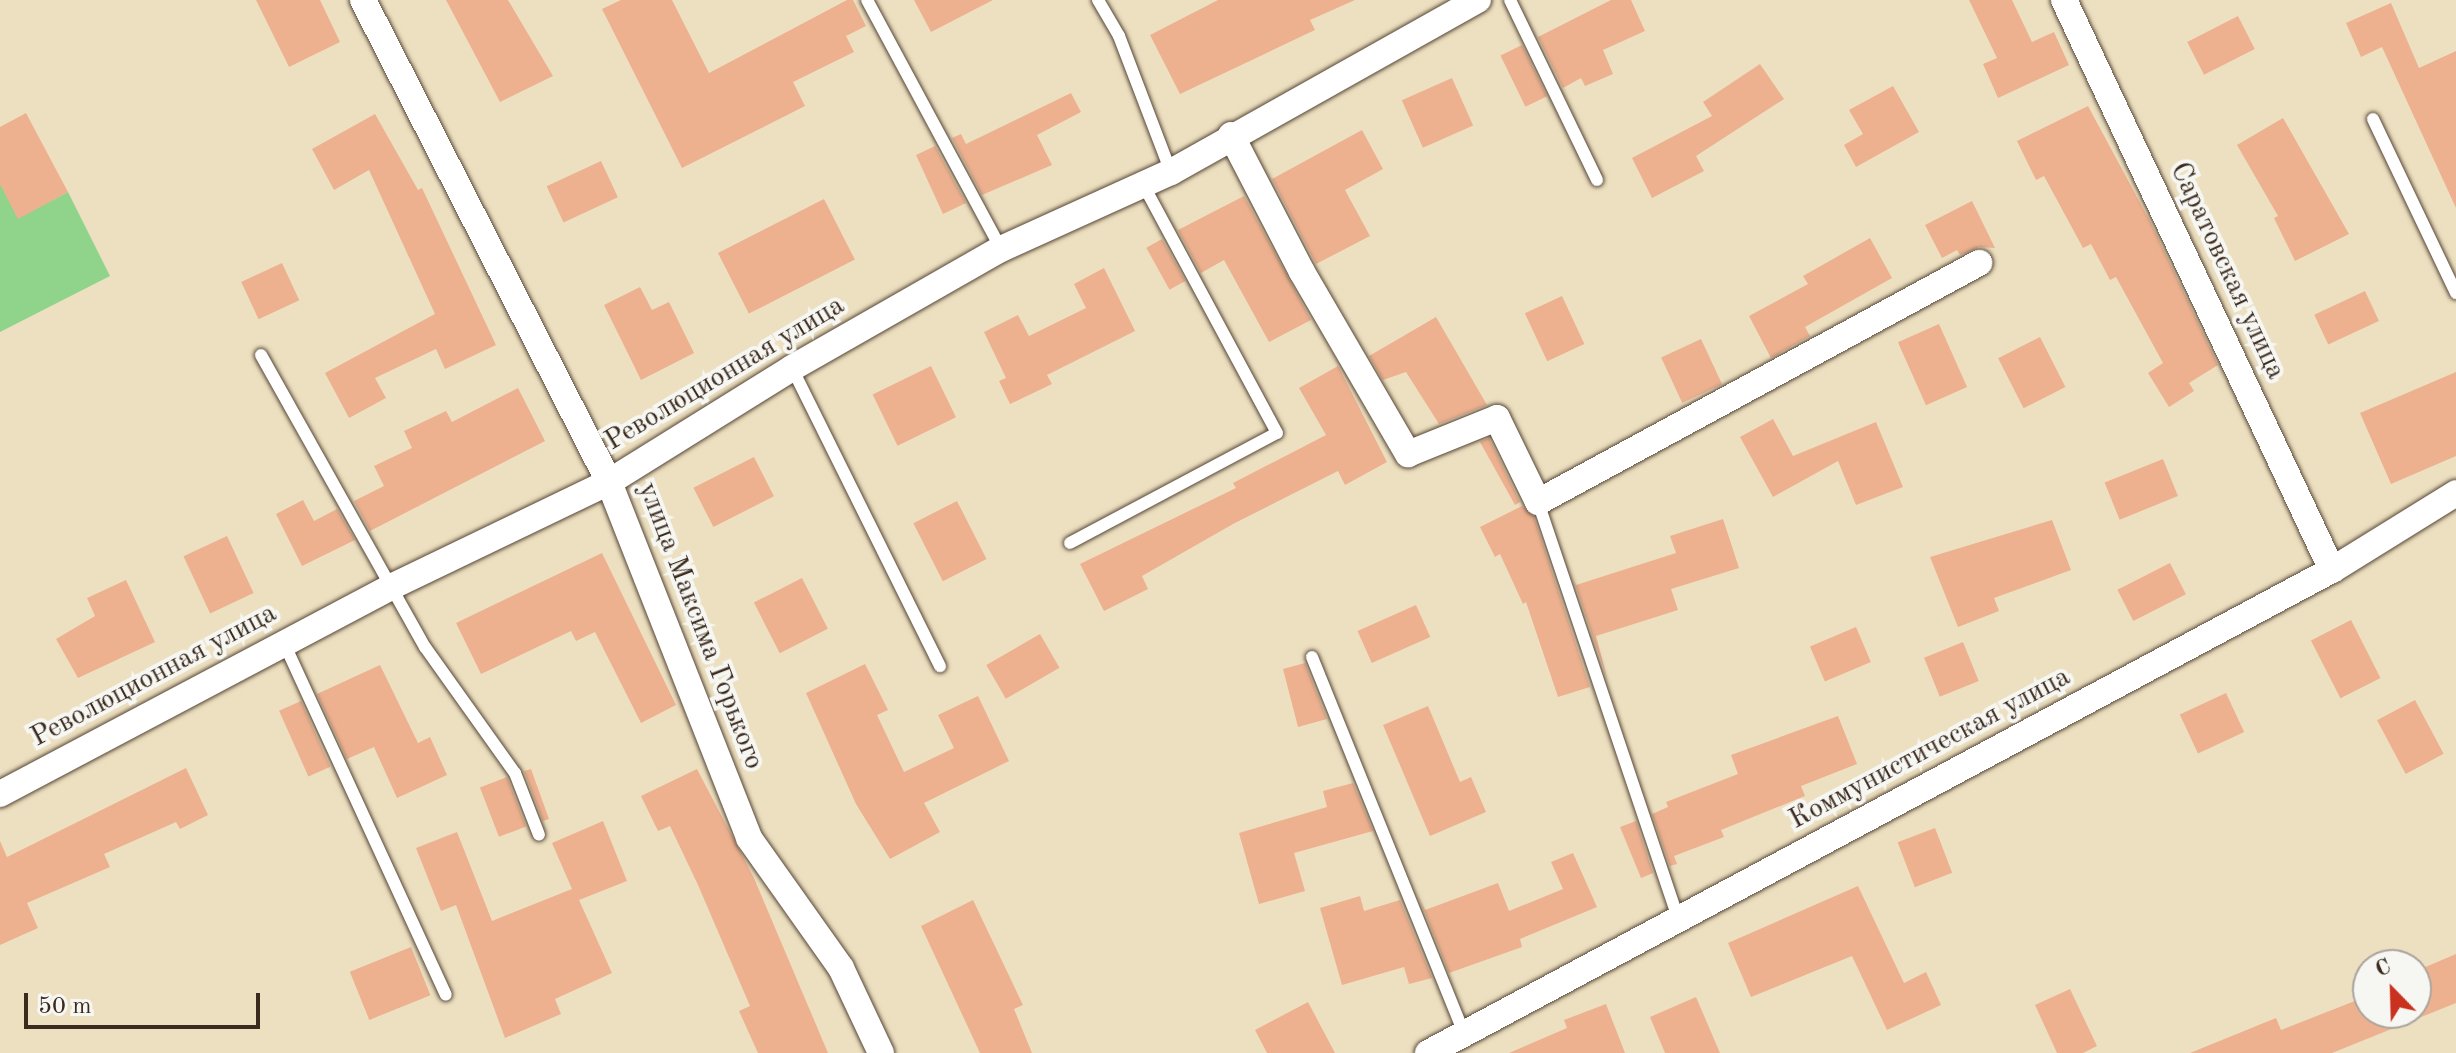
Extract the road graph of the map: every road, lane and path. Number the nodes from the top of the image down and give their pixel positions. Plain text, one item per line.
1 (363, 0) edge
2 (867, 0) edge
3 (1098, 0) edge
4 (1478, 0) edge
5 (1510, 0) edge
6 (2064, 0) edge
7 (2373, 119) dead end
8 (1231, 135) junction
9 (1171, 172) junction
10 (1597, 180) dead end
11 (1142, 182) junction
12 (1001, 249) junction
13 (1979, 263) dead end
14 (2456, 293) edge
15 (261, 355) dead end
16 (792, 368) junction
17 (609, 482) junction
18 (2456, 493) edge
19 (1538, 502) junction
20 (1070, 543) dead end
21 (2332, 570) junction
22 (393, 586) junction
23 (284, 643) junction
24 (1312, 657) dead end
25 (940, 666) dead end
26 (0, 794) edge
27 (539, 835) dead end
28 (1678, 919) junction
29 (446, 995) dead end
30 (1464, 1034) junction
31 (881, 1053) edge
32 (1428, 1053) edge

1 - 17 street, улица Максима Горького
2 - 12 lane
3 - 9 lane
4 - 8 street, Революционная улица
5 - 10 lane
6 - 21 street, Саратовская улица
7 - 14 lane
8 - 9 street, Революционная улица
8 - 19 street
9 - 11 street, Революционная улица
11 - 12 street, Революционная улица
11 - 20 lane
12 - 16 street, Революционная улица
13 - 19 street
15 - 22 lane
16 - 17 street, Революционная улица
16 - 25 lane
17 - 22 street, Революционная улица
17 - 31 street, улица Максима Горького
18 - 21 street, Коммунистическая улица
19 - 28 lane
21 - 28 street, Коммунистическая улица
22 - 23 street, Революционная улица
22 - 27 lane
23 - 26 street, Революционная улица
23 - 29 lane
24 - 30 lane
28 - 30 street, Коммунистическая улица
30 - 32 street, Коммунистическая улица

